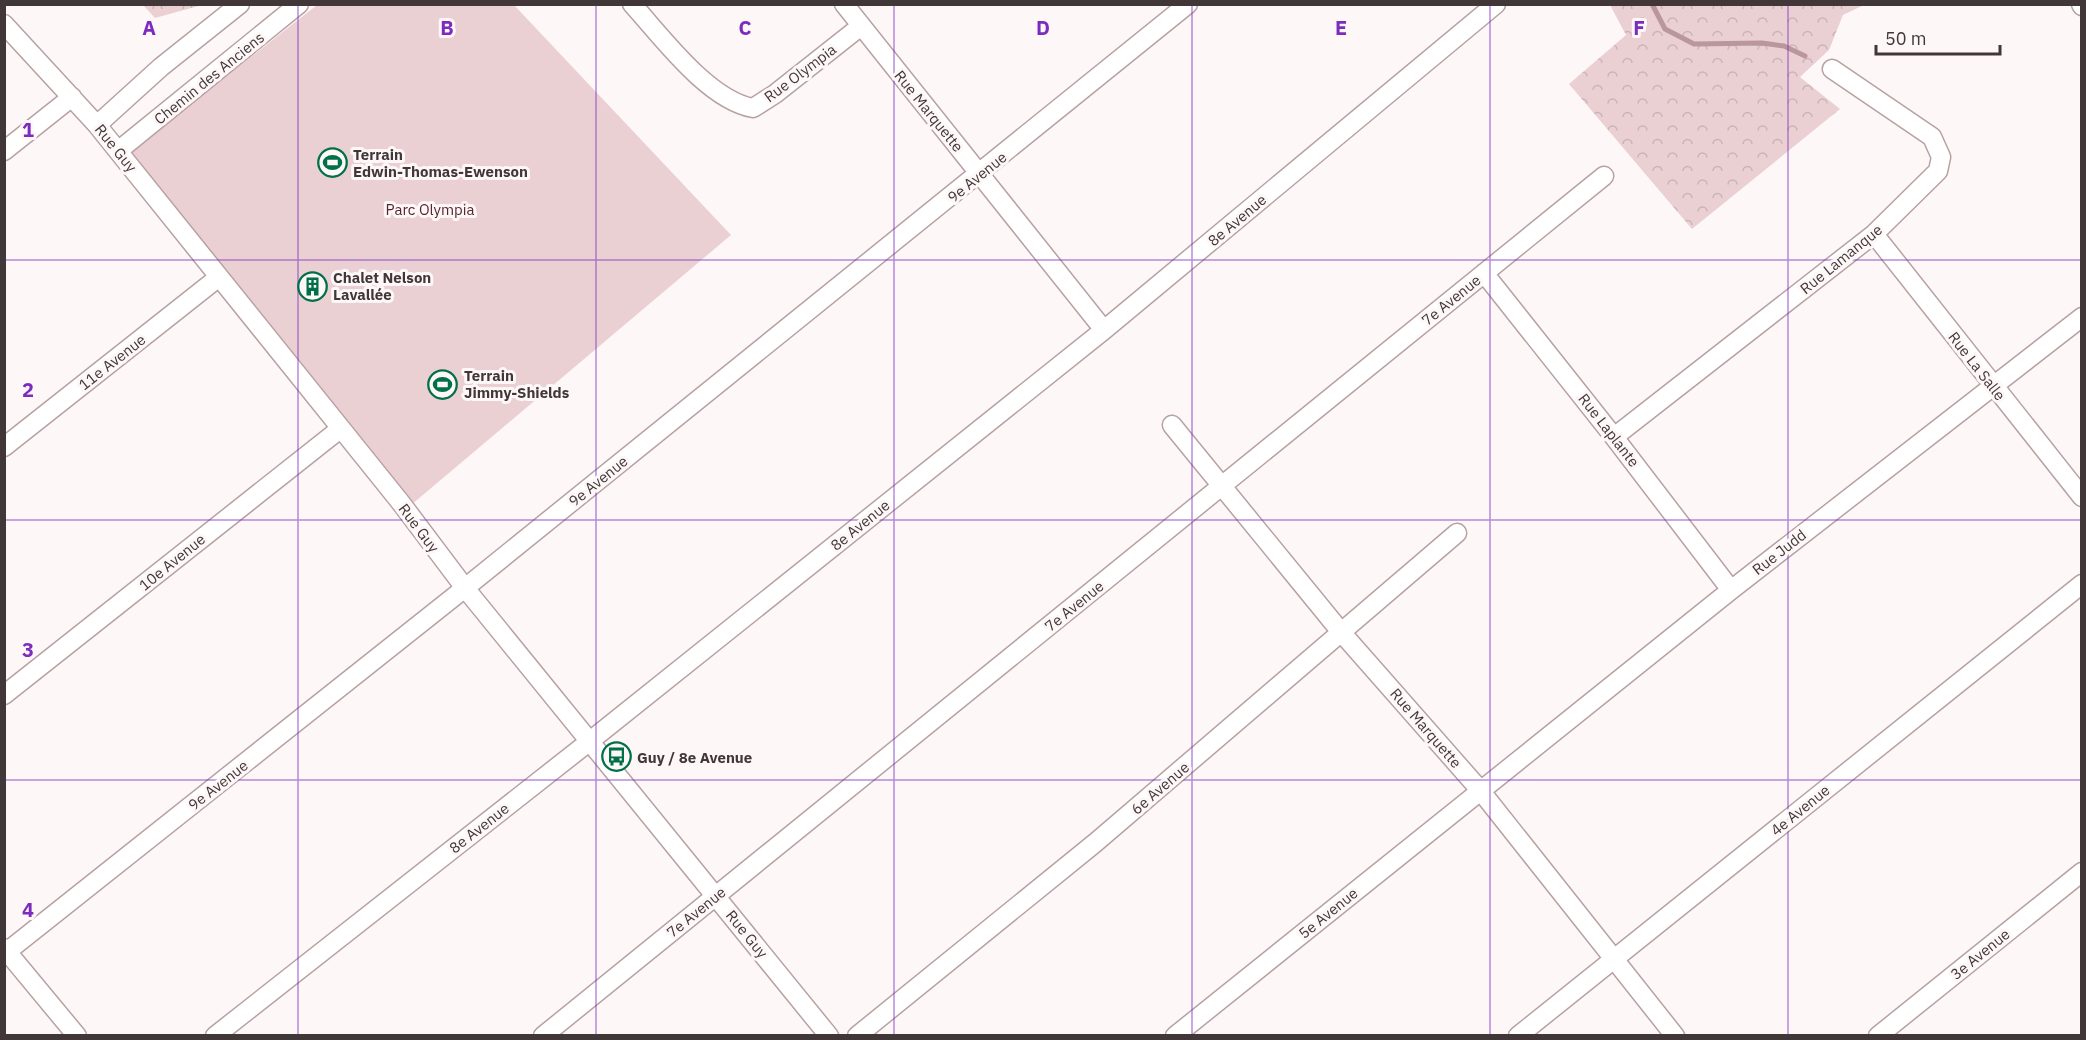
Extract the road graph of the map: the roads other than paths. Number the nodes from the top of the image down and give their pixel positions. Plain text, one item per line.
1 (240, 4) edge
2 (299, 4) edge
3 (632, 4) edge
4 (844, 4) edge
5 (1188, 4) edge
6 (1496, 4) edge
7 (4, 24) edge
8 (861, 26) junction
9 (1832, 69) dead end
10 (72, 97) junction
11 (97, 125) junction
12 (4, 151) edge
13 (118, 151) junction
14 (980, 175) junction
15 (1604, 176) dead end
16 (1874, 234) junction
17 (1484, 273) junction
18 (219, 277) junction
19 (2082, 317) edge
20 (1104, 330) junction
21 (1993, 386) junction
22 (1172, 425) dead end
23 (340, 429) junction
24 (1614, 437) junction
25 (4, 447) edge
26 (1222, 486) junction
27 (2082, 497) edge
28 (1457, 533) dead end
29 (2082, 584) edge
30 (465, 588) junction
31 (1731, 590) junction
32 (1341, 632) junction
33 (4, 695) edge
34 (590, 741) junction
35 (1480, 790) junction
36 (2082, 872) edge
37 (716, 896) junction
38 (6, 952) edge
39 (1614, 959) junction
40 (77, 1035) edge
41 (215, 1035) edge
42 (543, 1035) edge
43 (829, 1035) edge
44 (857, 1035) edge
45 (1175, 1035) edge
46 (1518, 1035) edge
47 (1675, 1035) edge
48 (1878, 1035) edge

1 - 11 street
2 - 13 street, Chemin des Anciens
3 - 8 street, Rue Olympia
4 - 8 street, Rue Marquette
5 - 14 street, 9e Avenue
6 - 20 street, 8e Avenue
7 - 10 street, Rue Guy
8 - 14 street, Rue Marquette
9 - 16 street, Rue Lamanque
10 - 11 street, Rue Guy
10 - 12 street
11 - 13 street, Rue Guy
13 - 18 street, Rue Guy
14 - 20 street, Rue Marquette
14 - 30 street, 9e Avenue
15 - 17 street, 7e Avenue
16 - 21 street, Rue La Salle
16 - 24 street, Rue Lamanque
17 - 24 street, Rue Laplante
17 - 26 street, 7e Avenue
18 - 23 street, Rue Guy
18 - 25 street, 11e Avenue
19 - 21 street, Rue Judd
20 - 34 street, 8e Avenue
21 - 27 street, Rue La Salle
21 - 31 street, Rue Judd
22 - 26 street, Rue Marquette
23 - 30 street, Rue Guy
23 - 33 street, 10e Avenue
24 - 31 street, Rue Laplante
26 - 32 street, Rue Marquette
26 - 37 street, 7e Avenue
28 - 32 street, 6e Avenue
29 - 39 street, 4e Avenue
30 - 34 street, Rue Guy
30 - 38 street, 9e Avenue
31 - 35 street, Rue Judd
32 - 35 street, Rue Marquette
32 - 44 street, 6e Avenue
34 - 37 street, Rue Guy
34 - 41 street, 8e Avenue
35 - 39 street, Rue Marquette
35 - 45 street, 5e Avenue
36 - 48 street, 3e Avenue
37 - 42 street, 7e Avenue
37 - 43 street, Rue Guy
38 - 40 street
39 - 46 street, 4e Avenue
39 - 47 street, Rue Marquette

